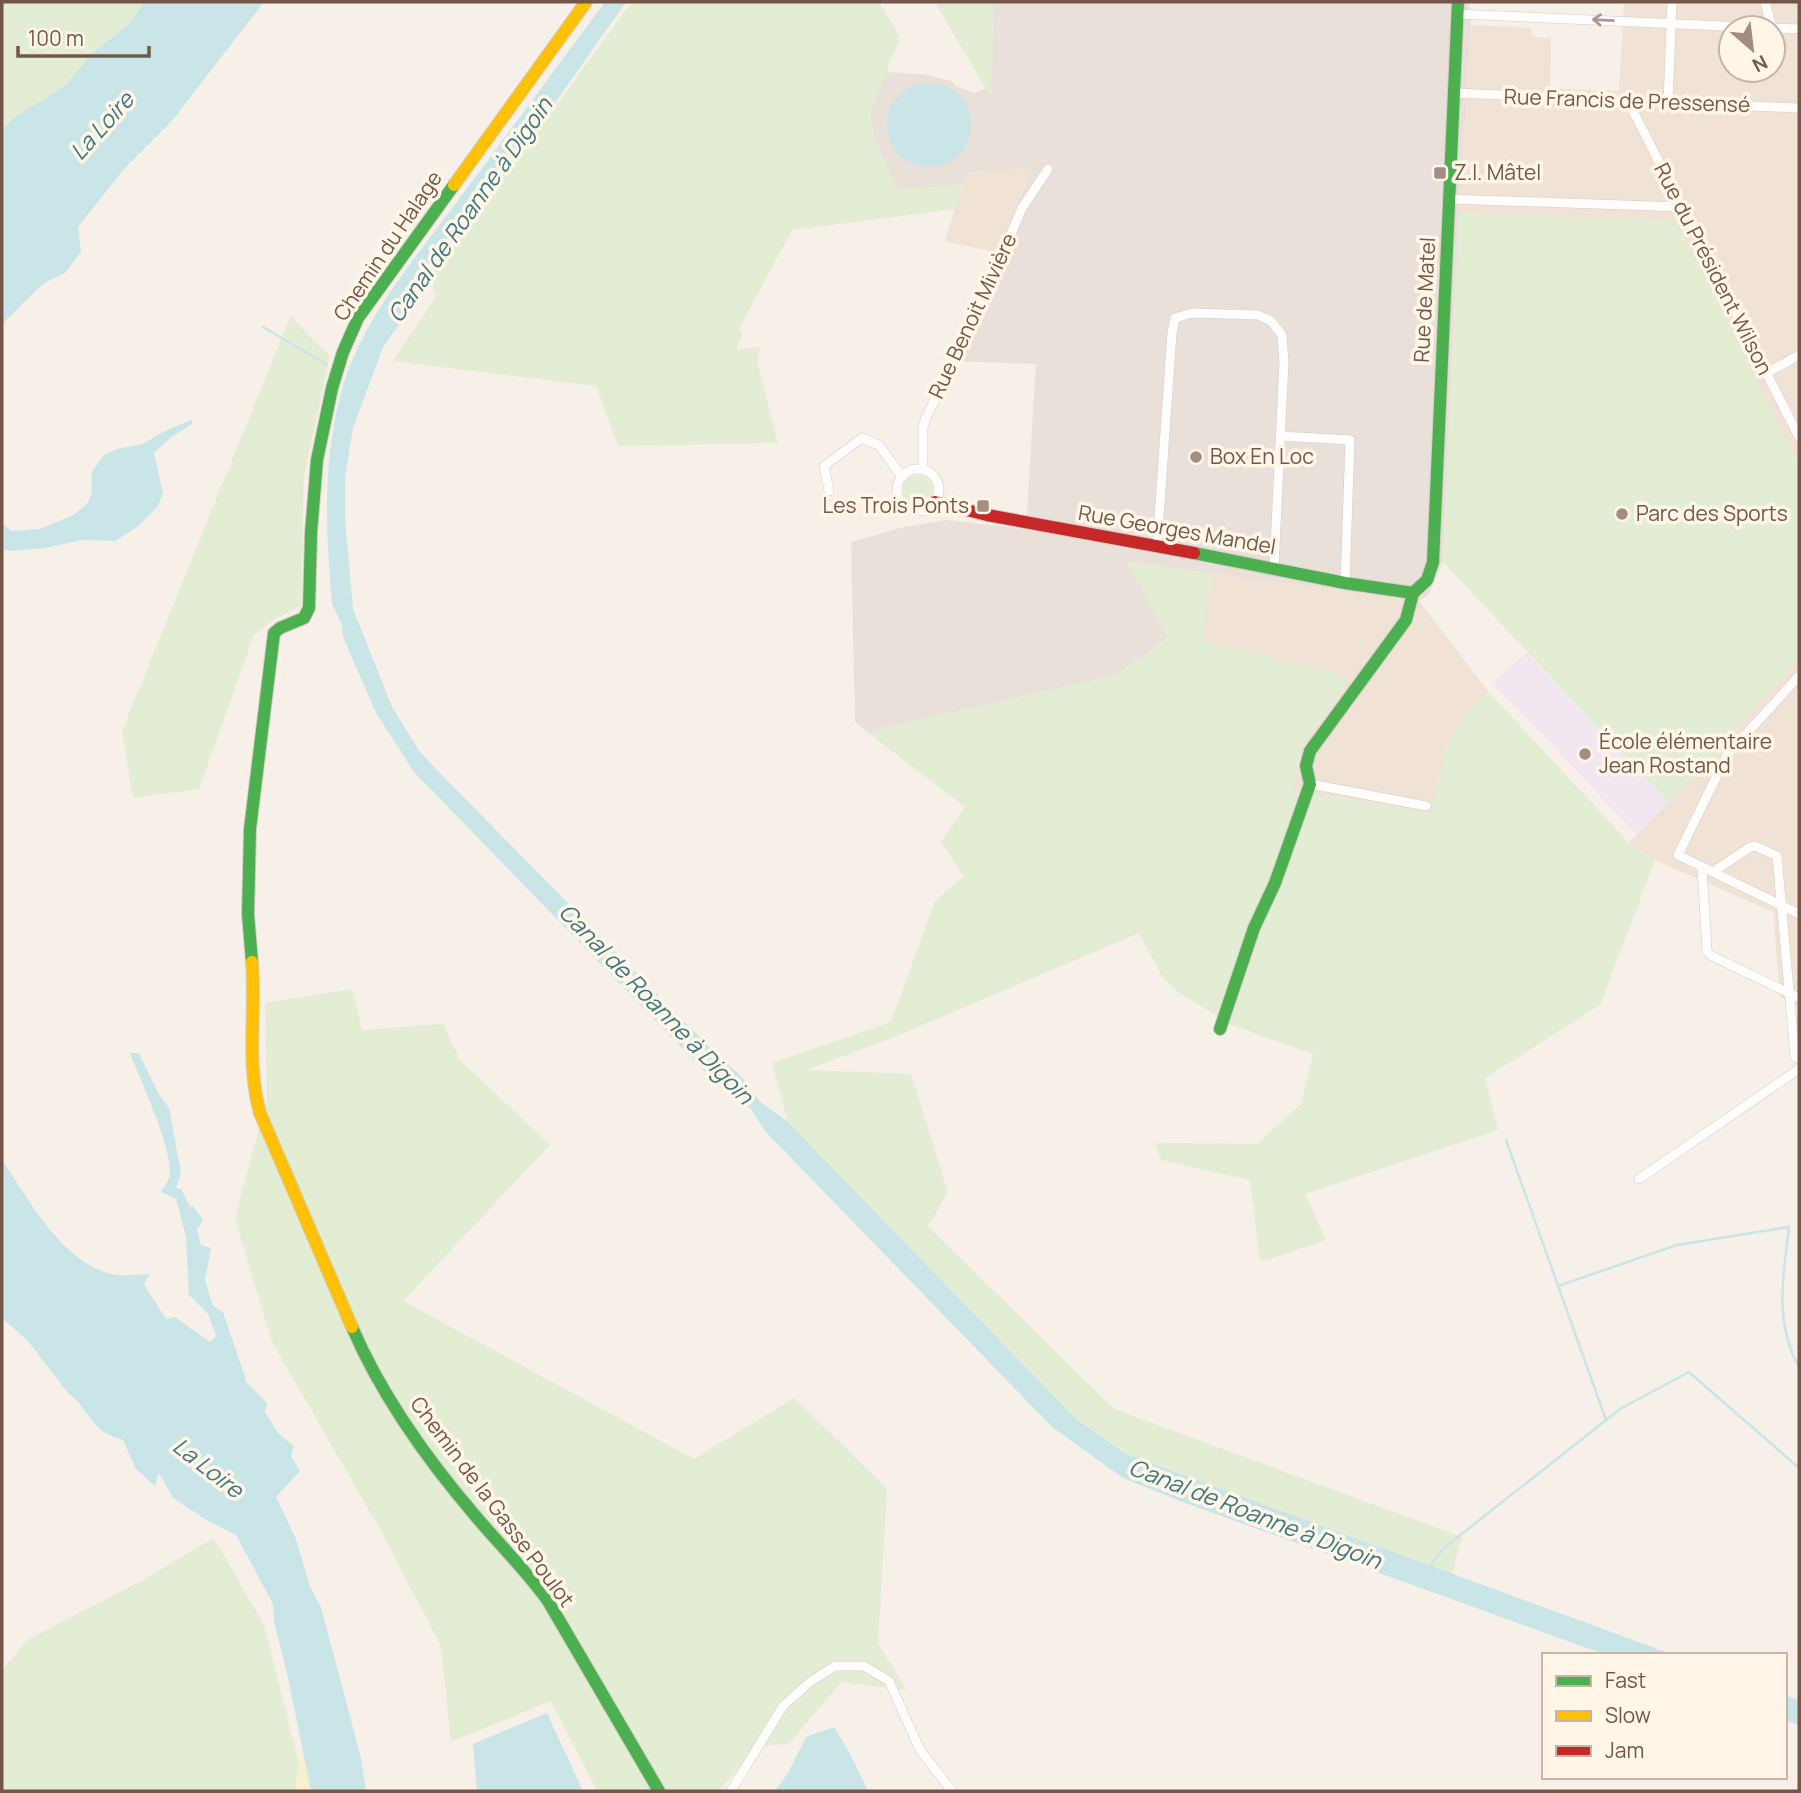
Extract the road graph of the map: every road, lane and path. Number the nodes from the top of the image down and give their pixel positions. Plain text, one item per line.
1 (586, 2) edge
2 (1672, 2) edge
3 (1458, 8) edge
4 (1671, 24) junction
5 (1717, 26) edge
6 (1455, 93) junction
7 (1628, 101) junction
8 (1668, 103) junction
9 (1799, 108) edge
10 (1048, 169) dead end
11 (1449, 199) junction
12 (1681, 207) junction
13 (1799, 355) edge
14 (1767, 373) junction
15 (1280, 436) junction
16 (1799, 437) edge
17 (923, 469) junction
18 (902, 477) junction
19 (829, 491) dead end
20 (935, 502) junction
21 (1157, 546) junction
22 (1274, 567) junction
23 (1345, 583) junction
24 (1413, 593) junction
25 (1799, 676) edge
26 (1310, 784) junction
27 (1426, 806) dead end
28 (1702, 867) junction
29 (1713, 873) junction
30 (1782, 905) junction
31 (1799, 914) edge
32 (1789, 993) junction
33 (1799, 998) edge
34 (1220, 1029) dead end
35 (1799, 1059) edge
36 (1799, 1069) edge
37 (260, 1113) joint
38 (1639, 1179) dead end
39 (659, 1791) edge
40 (731, 1791) edge
41 (952, 1791) edge

1 - 37 street, Chemin du Halage
2 - 4 street
4 -> 3 street
3 - 6 street, Rue de Matel
4 - 5 street
4 - 8 street
6 - 7 street, Rue Francis de Pressensé
6 - 11 street, Rue de Matel
7 - 8 street, Rue Francis de Pressensé
7 - 12 street, Rue du Président Wilson
8 - 9 street, Rue Francis de Pressensé
10 - 17 street, Rue Benoit Mivière
11 - 12 street
11 - 24 street, Rue de Matel
12 - 14 street, Rue du Président Wilson
13 - 14 street
14 - 16 street, Rue du Président Wilson
15 - 21 street
15 - 22 street
15 - 23 street
17 - 18 street
17 - 20 street
18 - 19 street
18 - 20 street, Rue Georges Mandel
20 - 21 street, Rue Georges Mandel
21 - 22 street, Rue Georges Mandel
22 - 23 street, Rue Georges Mandel
23 - 24 street, Rue Georges Mandel
24 - 26 street, Rue de Matel
25 - 28 street
26 - 27 street
26 - 34 street, Rue de Matel
28 - 29 street
28 - 32 street
29 - 30 street
29 - 30 street
30 - 31 street
30 - 32 street
32 - 33 street
32 - 35 street
36 - 38 street
37 - 39 street, Chemin de la Gasse Poulot
40 - 41 street

